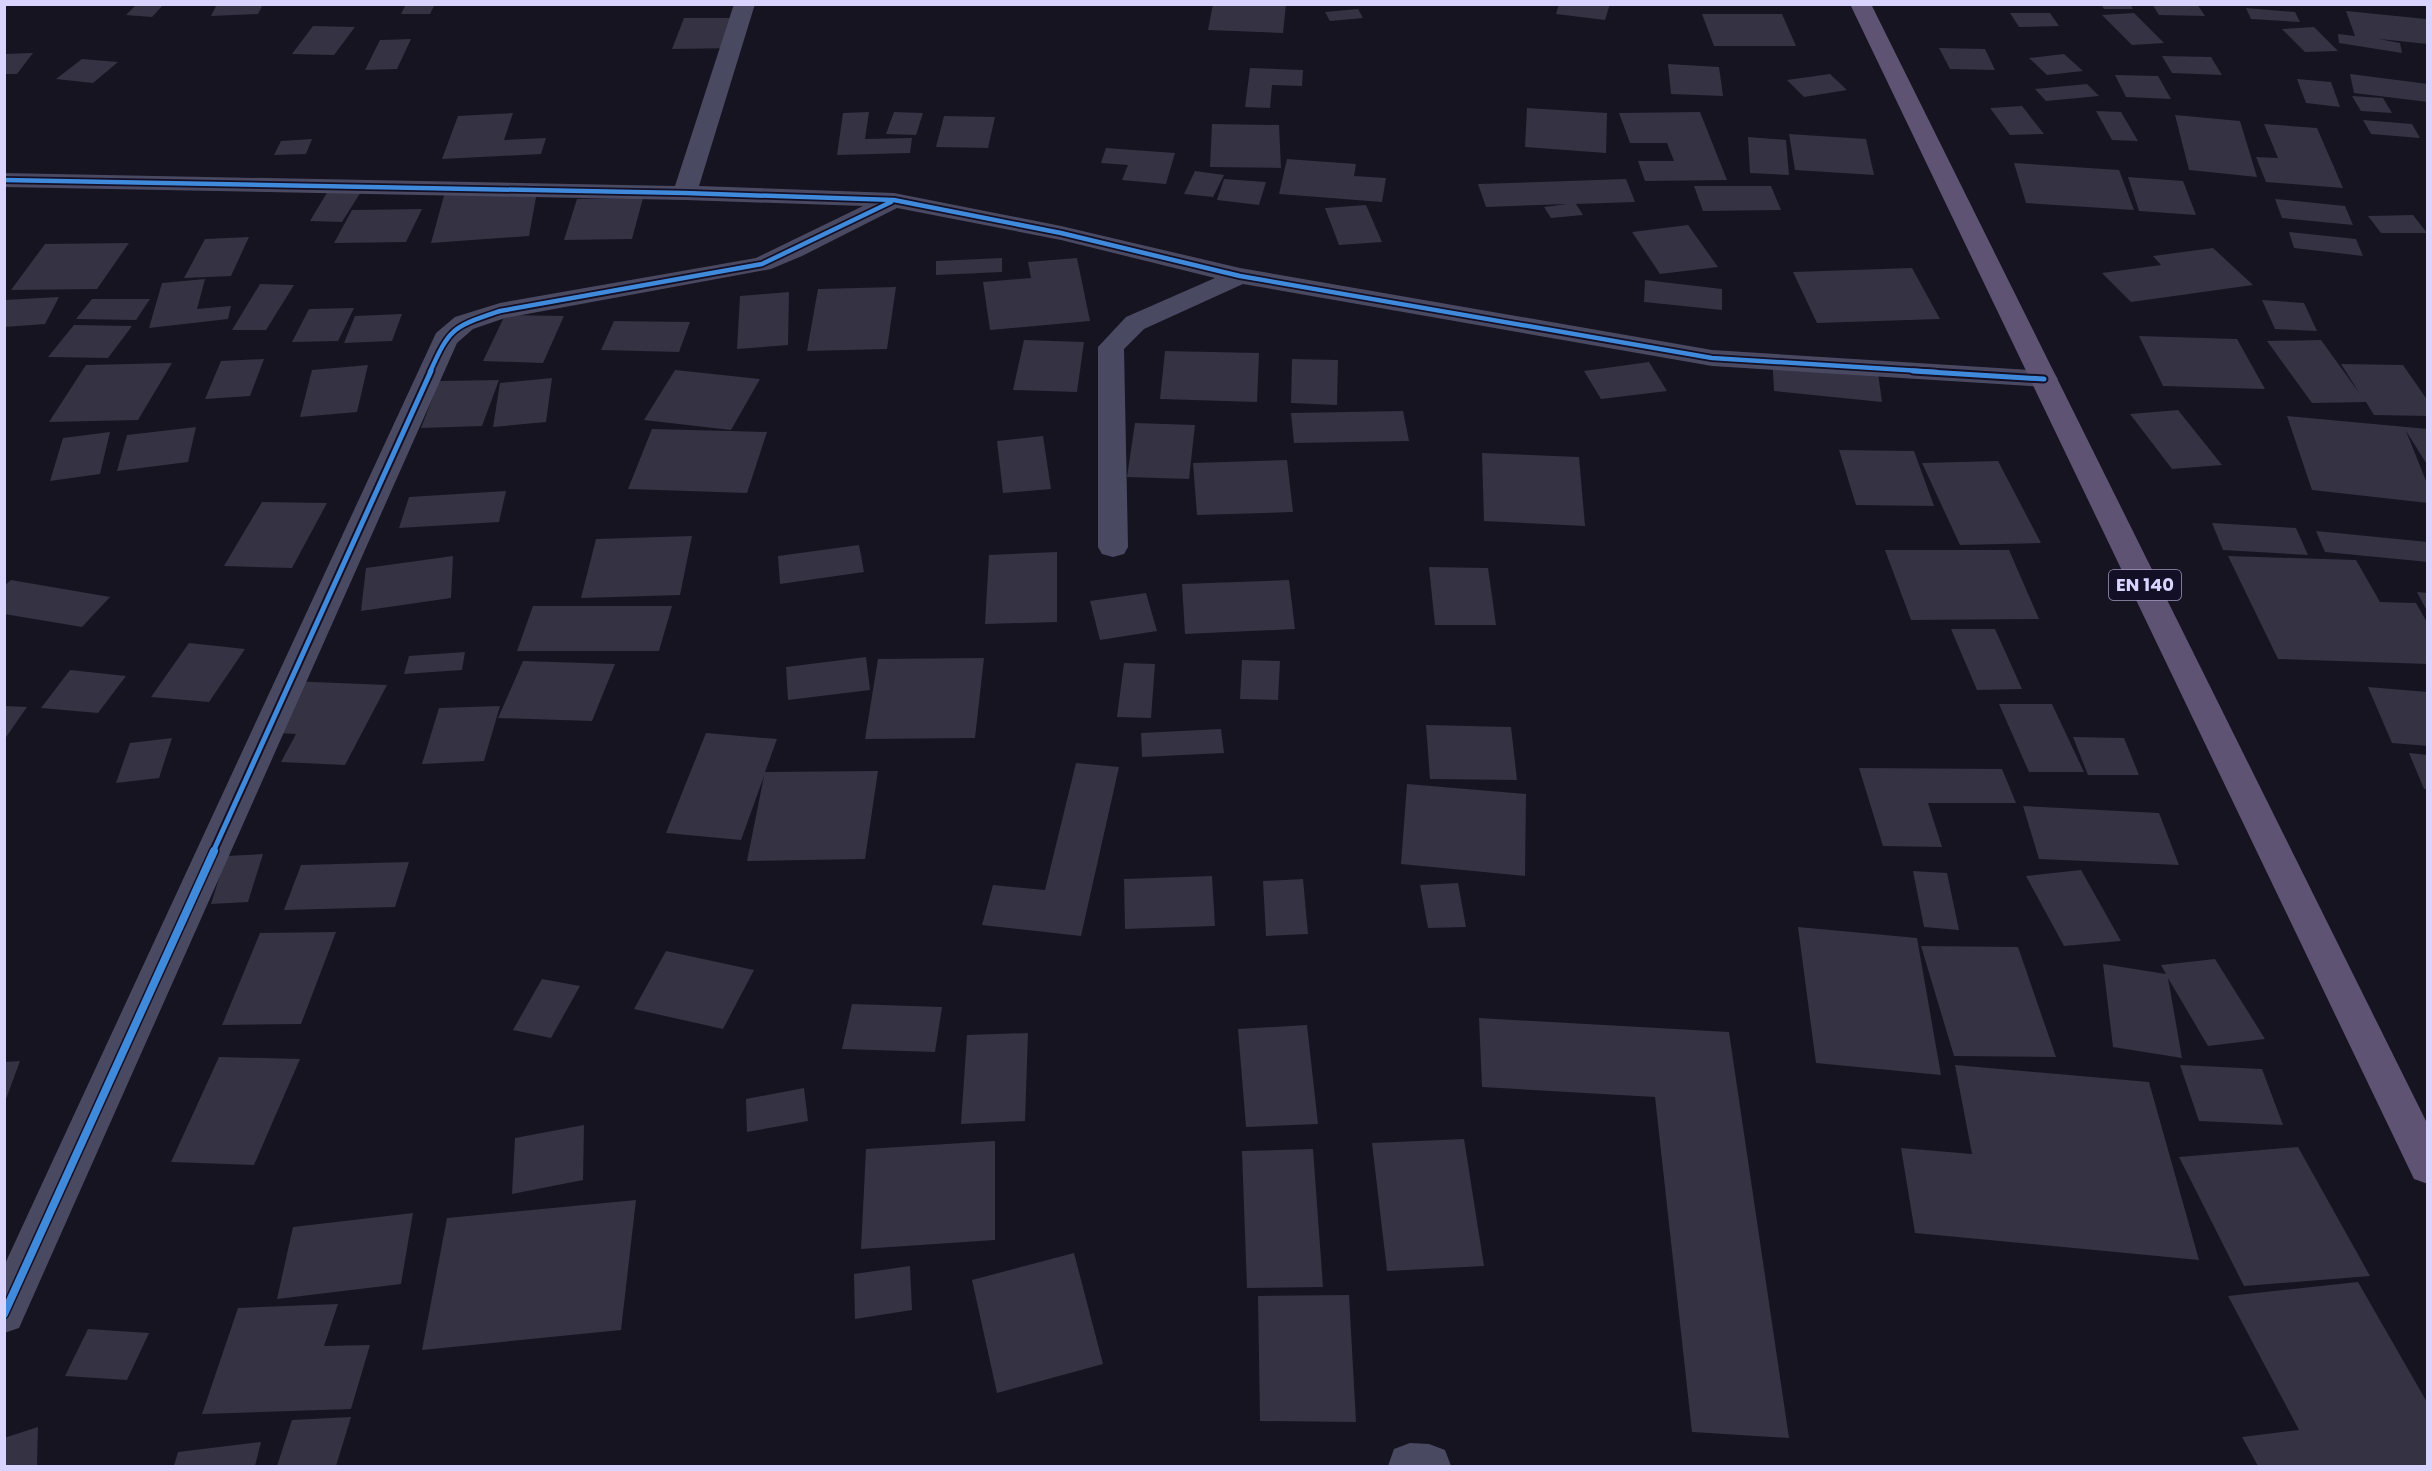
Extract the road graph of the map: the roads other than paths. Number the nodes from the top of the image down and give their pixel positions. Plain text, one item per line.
1 (746, 4) edge
2 (1860, 4) edge
3 (4, 180) edge
4 (685, 193) junction
5 (894, 200) junction
6 (1240, 276) junction
7 (2044, 379) junction
8 (1113, 547) dead end
9 (2427, 1167) edge
10 (4, 1314) edge

1 - 4 street
2 - 7 main road, EN 140
3 - 4 street
4 - 5 street
5 - 6 street
5 - 10 street
6 - 7 street
6 - 8 street
7 - 9 main road, EN 140

